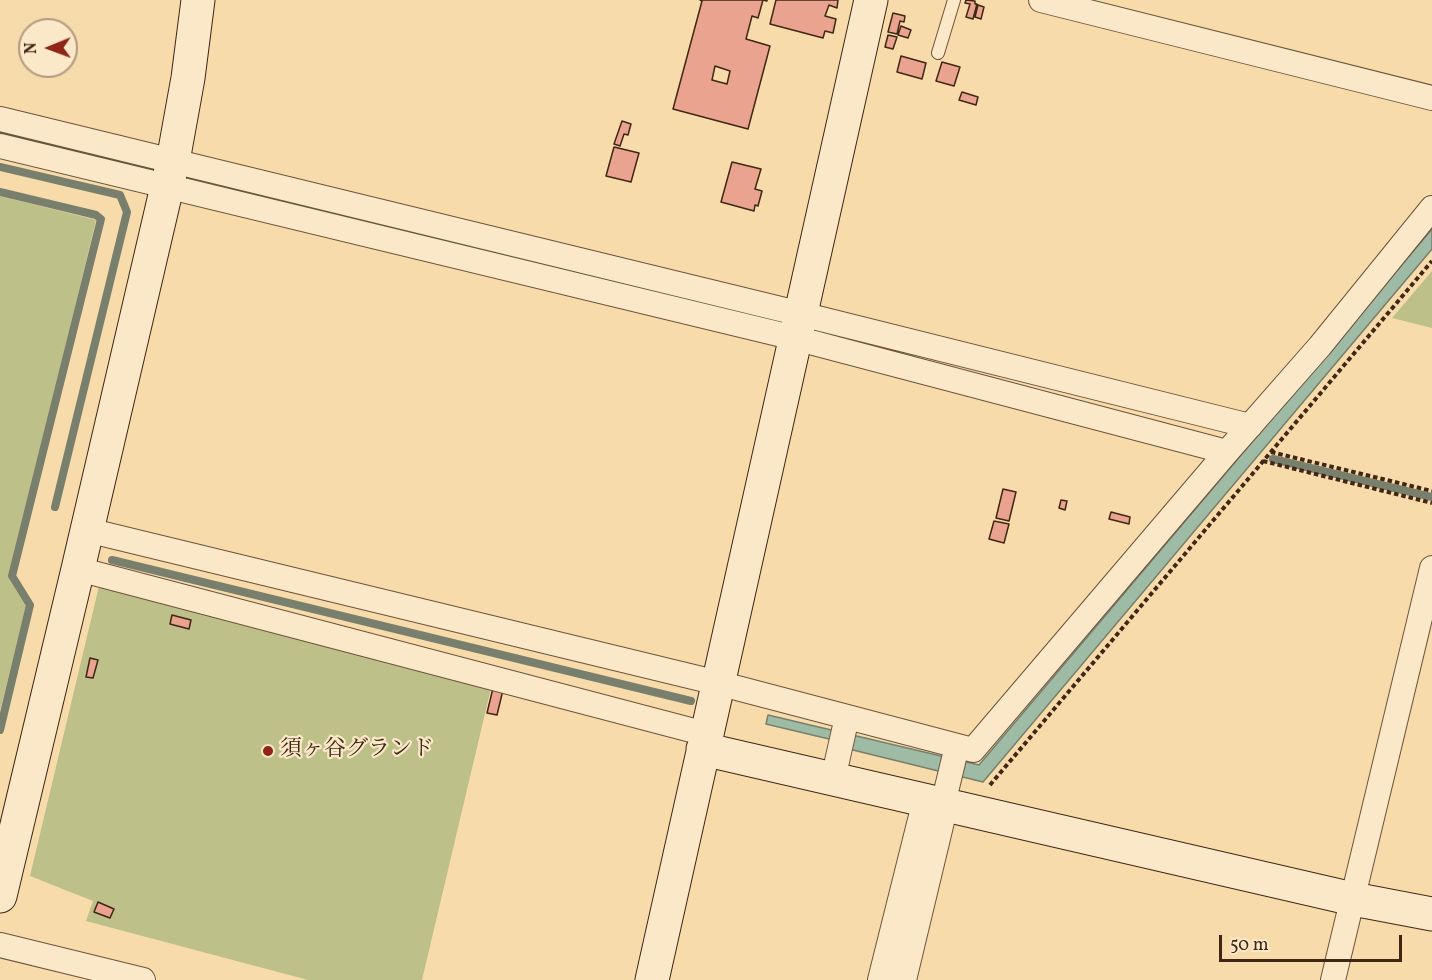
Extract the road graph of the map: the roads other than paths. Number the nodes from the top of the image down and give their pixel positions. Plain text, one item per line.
1 (198, 0) edge
2 (871, 0) edge
3 (954, 0) edge
4 (1041, 0) edge
5 (1112, 9) edge
6 (938, 53) dead end
7 (1432, 98) edge
8 (0, 119) edge
9 (0, 146) edge
10 (170, 174) junction
11 (1432, 208) edge
12 (798, 326) junction
13 (1250, 426) junction
14 (1227, 452) junction
15 (87, 530) junction
16 (1432, 568) edge
17 (78, 569) junction
18 (718, 683) junction
19 (705, 742) junction
20 (841, 744) junction
21 (949, 786) junction
22 (0, 896) edge
23 (1353, 898) junction
24 (1432, 914) edge
25 (0, 945) edge
26 (0, 961) edge
27 (76, 980) edge
28 (143, 980) edge
29 (652, 980) edge
30 (880, 980) edge
31 (904, 980) edge
32 (1333, 980) edge

1 - 10 street
2 - 12 street
3 - 6 lane
4 - 5 street
5 - 7 street
8 - 10 street
9 - 10 street
10 - 12 street
10 - 15 street
11 - 13 street
12 - 13 street
12 - 14 street
12 - 18 street
13 - 14 street
14 - 21 street
15 - 17 street
15 - 18 street
16 - 23 street
17 - 19 street
17 - 22 street
18 - 19 street
18 - 20 street
19 - 20 street
19 - 29 street
20 - 21 street
20 - 21 street
21 - 23 street
21 - 30 street
21 - 31 street
23 - 24 street
23 - 32 street
25 - 28 street
26 - 27 street

